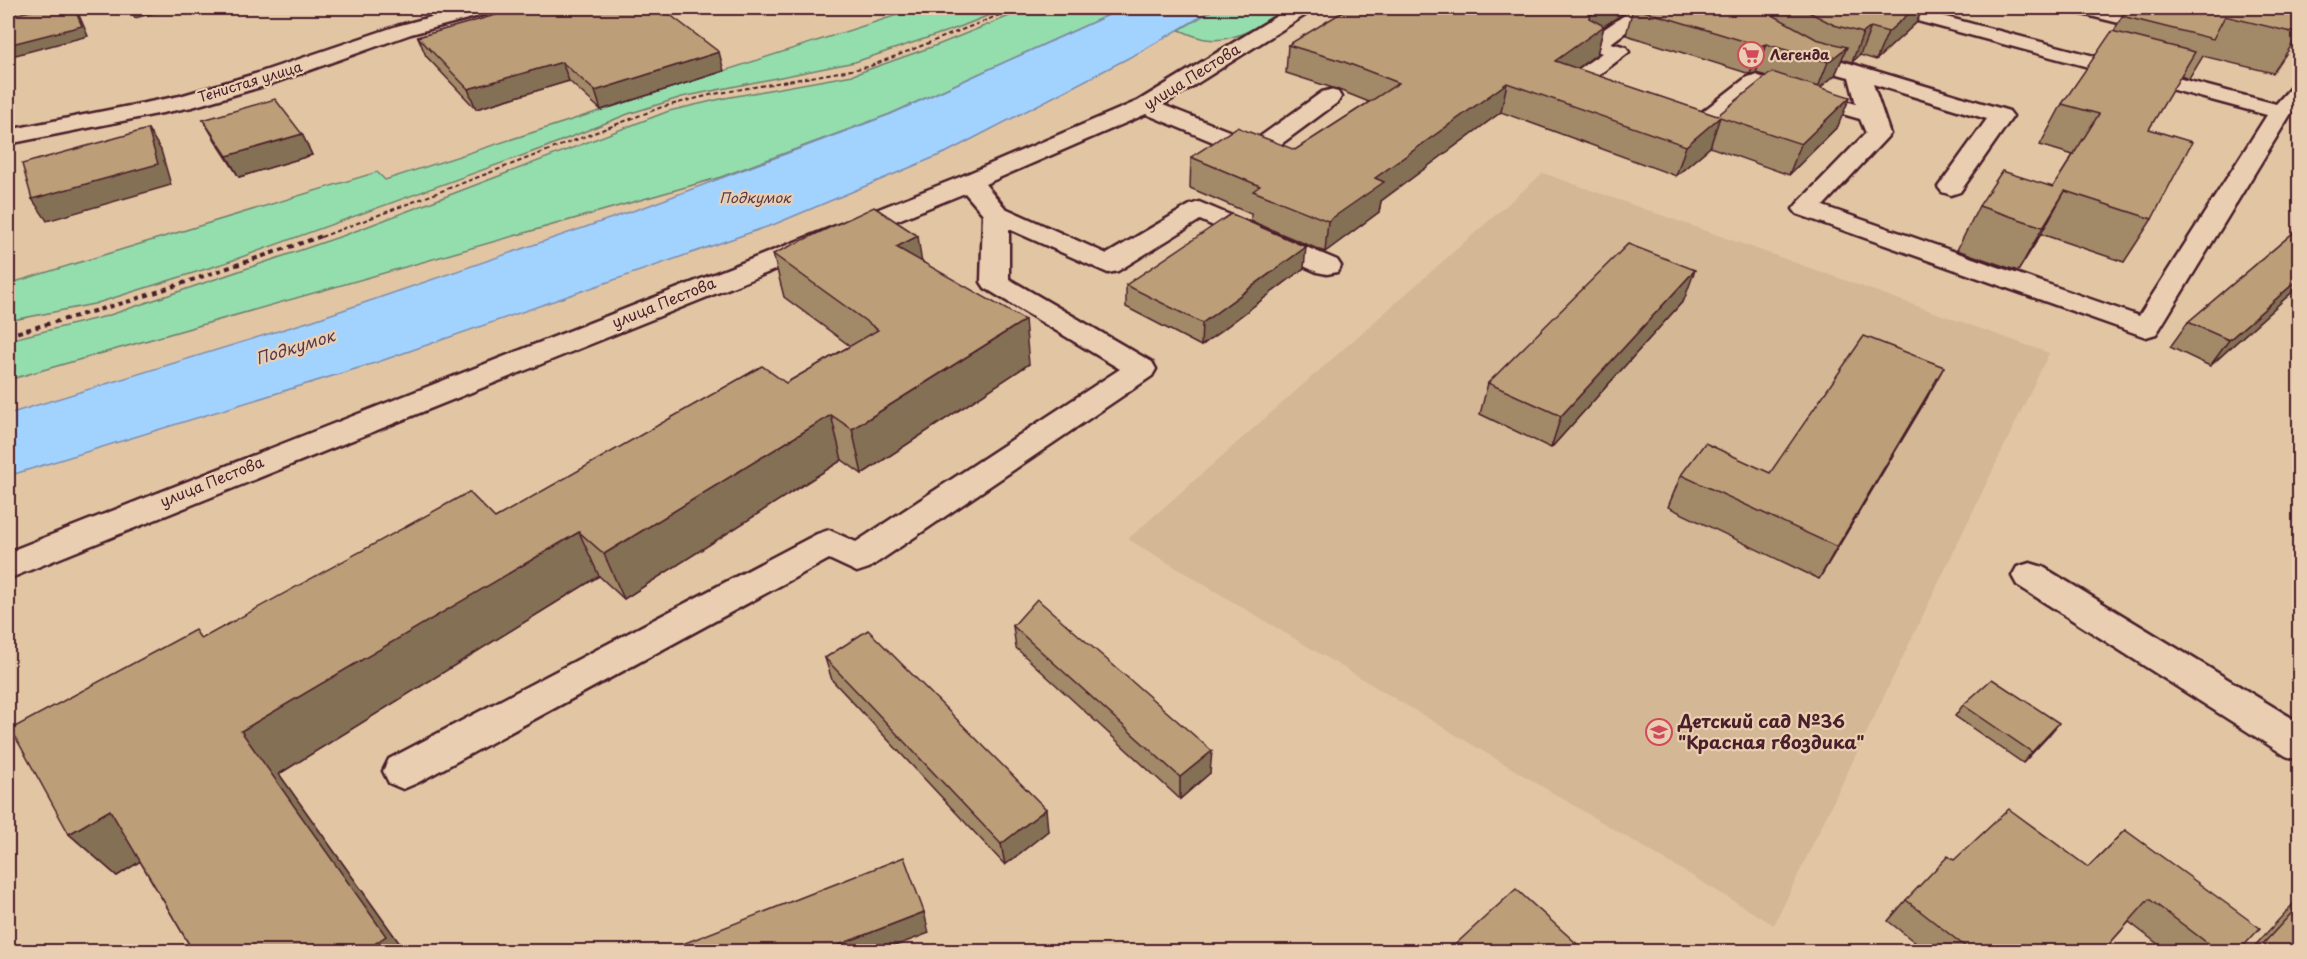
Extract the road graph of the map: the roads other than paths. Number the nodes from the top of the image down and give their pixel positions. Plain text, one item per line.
1 (488, 8) edge
2 (1303, 8) edge
3 (1648, 8) edge
4 (1694, 8) edge
5 (1776, 8) edge
6 (1891, 8) edge
7 (1968, 8) edge
8 (2081, 8) edge
9 (2134, 8) edge
10 (1953, 24) junction
11 (1752, 25) junction
12 (1773, 36) edge
13 (1826, 63) edge
14 (1859, 74) junction
15 (2300, 91) edge
16 (1330, 97) dead end
17 (1613, 99) edge
18 (1146, 106) junction
19 (2281, 111) junction
20 (1655, 114) edge
21 (1870, 115) junction
22 (8, 137) edge
23 (969, 182) junction
24 (1951, 187) dead end
25 (996, 213) junction
26 (1328, 266) dead end
27 (8, 566) edge
28 (2030, 576) dead end
29 (2300, 744) edge
30 (403, 771) dead end

1 - 22 street, Тенистая улица
2 - 18 street, улица Пестова
3 - 17 street
4 - 11 street
5 - 11 street
6 - 10 street
7 - 10 street
8 - 9 street
10 - 19 street
11 - 12 street
13 - 14 street
14 - 21 street
14 - 24 street
15 - 19 street
16 - 18 street
18 - 23 street, улица Пестова
19 - 21 street
20 - 21 street
23 - 25 street
23 - 27 street, улица Пестова
25 - 26 street
25 - 30 street
28 - 29 street

